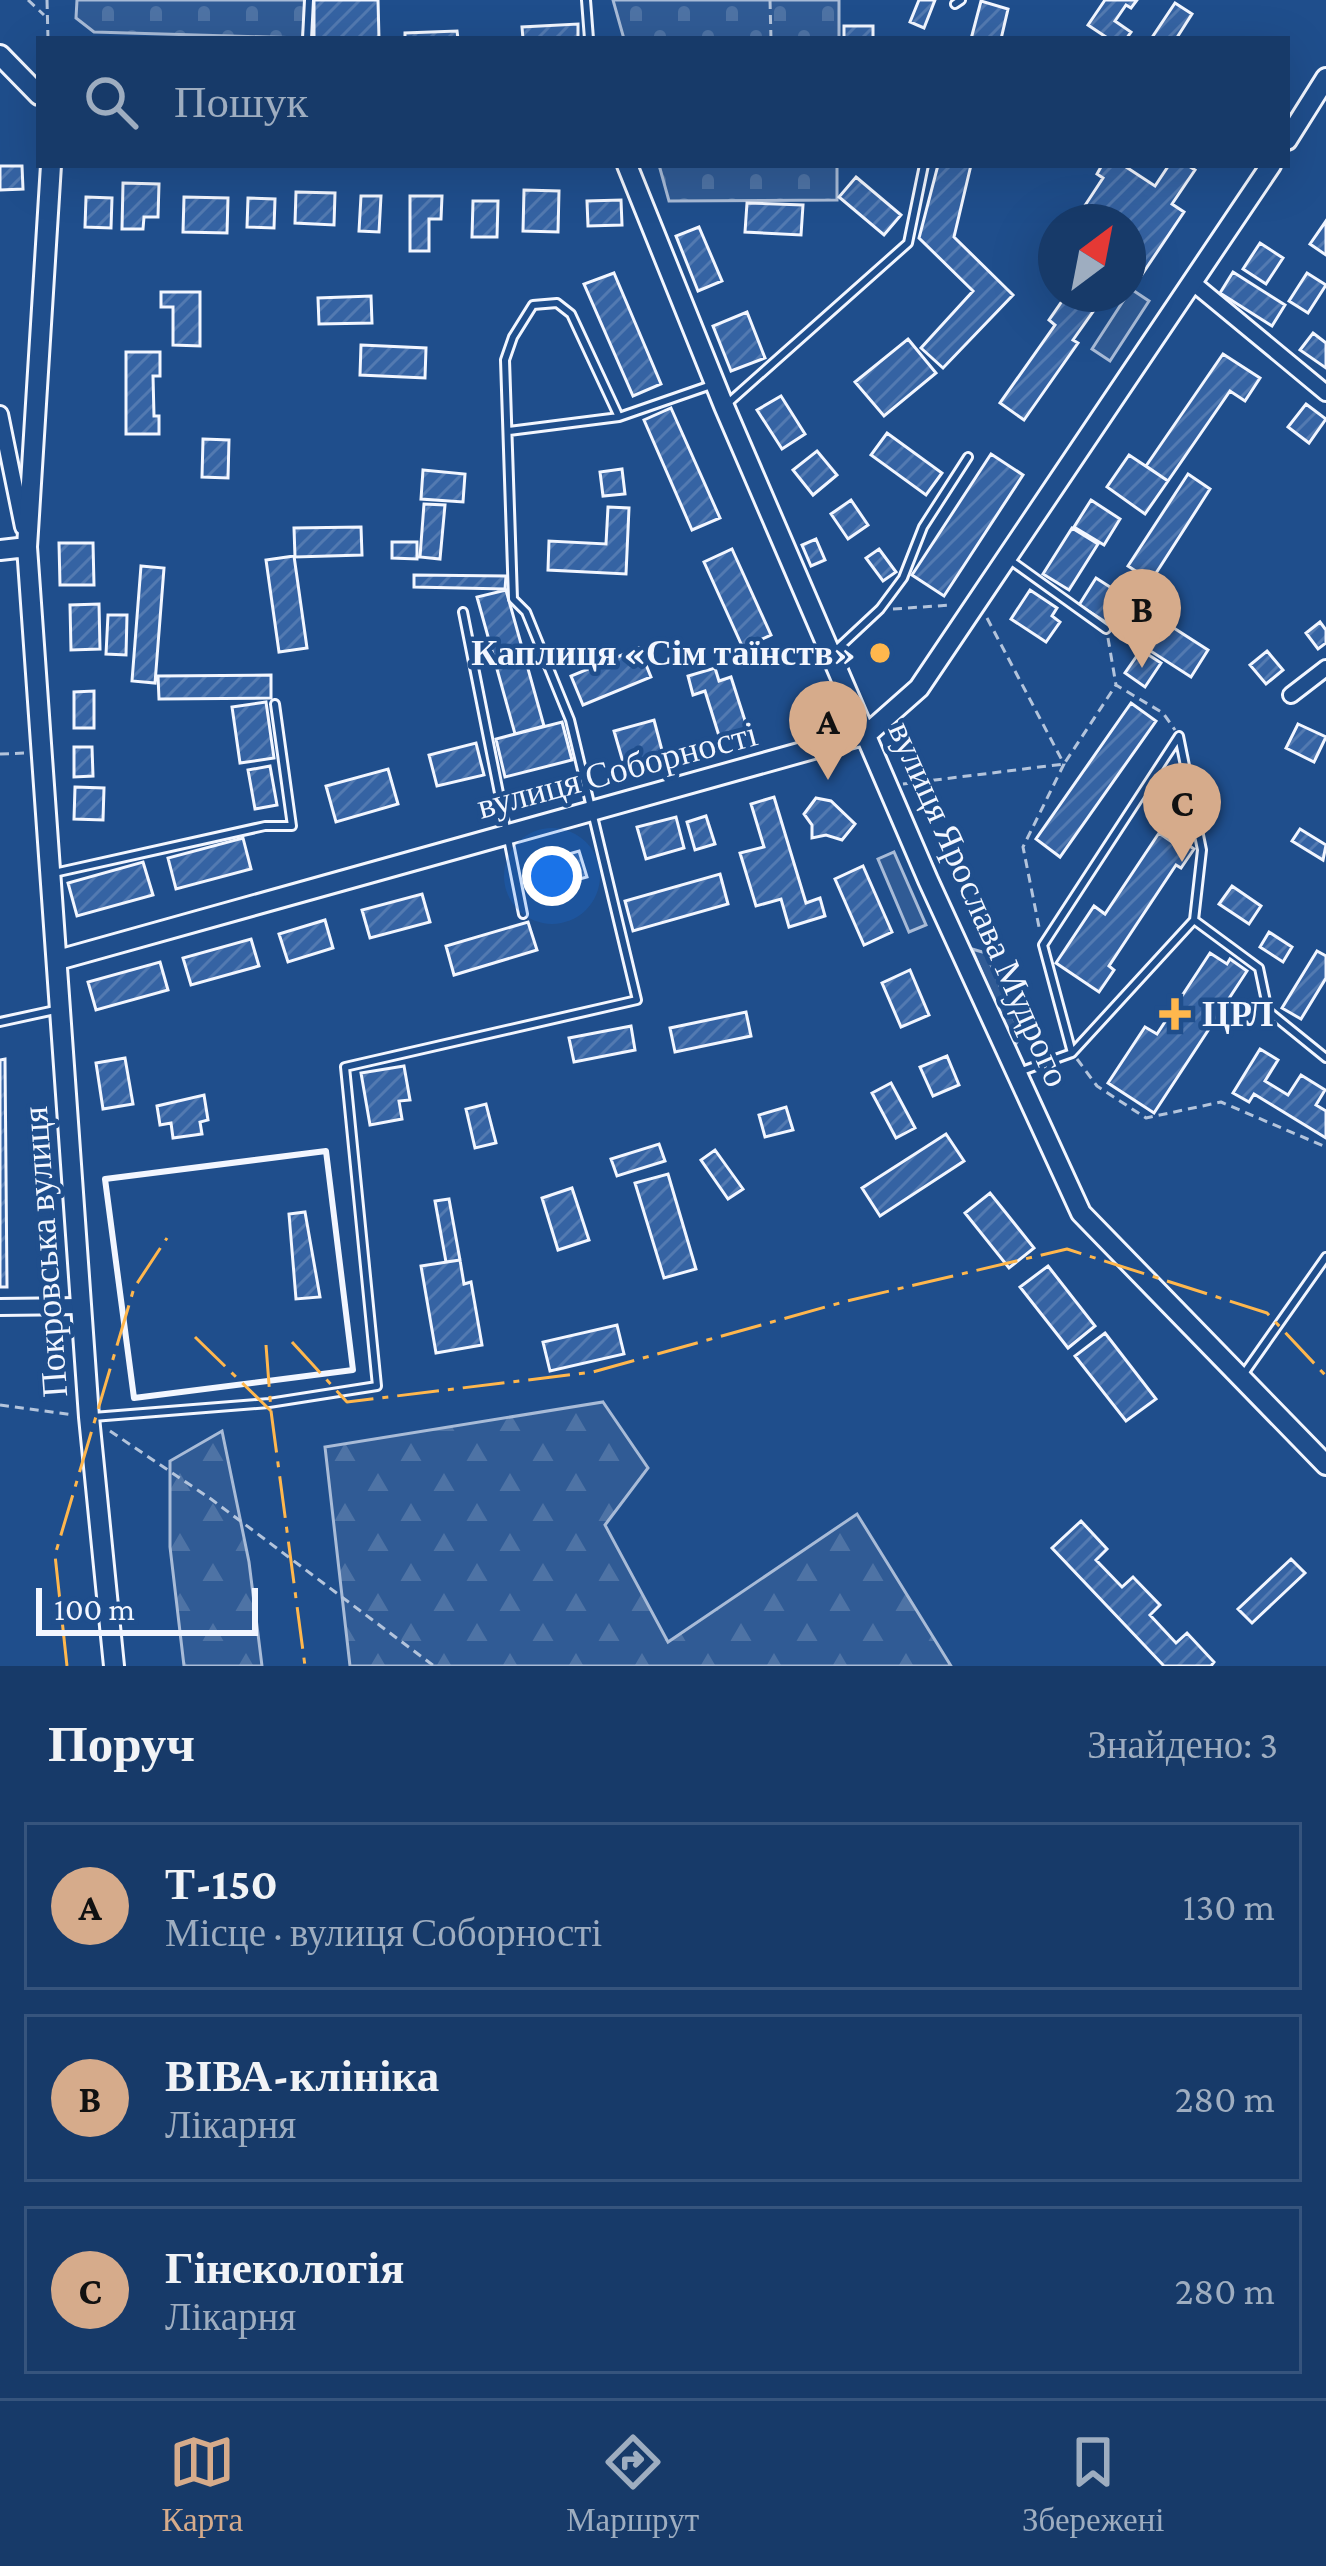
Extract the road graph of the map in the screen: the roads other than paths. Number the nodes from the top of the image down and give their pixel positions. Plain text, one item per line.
1 (309, 0) edge
2 (586, 0) edge
3 (307, 36) edge
4 (589, 36) edge
5 (0, 55) edge
6 (1326, 78) edge
7 (36, 92) edge
8 (1290, 135) edge
9 (51, 168) edge
10 (628, 168) edge
11 (923, 168) edge
12 (1268, 168) edge
13 (1192, 282) junction
14 (716, 384) junction
15 (1326, 393) edge
16 (724, 406) junction
17 (0, 414) edge
18 (619, 417) junction
19 (508, 431) junction
20 (968, 458) dead end
21 (27, 547) junction
22 (0, 550) edge
23 (1007, 558) junction
24 (464, 612) dead end
25 (1106, 629) road end
26 (832, 654) junction
27 (1326, 668) edge
28 (1291, 695) dead end
29 (275, 704) dead end
30 (867, 734) junction
31 (594, 810) junction
32 (508, 834) junction
33 (51, 873) junction
34 (523, 914) dead end
35 (1195, 920) junction
36 (58, 960) junction
37 (61, 1009) junction
38 (0, 1022) edge
39 (1072, 1053) junction
40 (1326, 1058) edge
41 (1018, 1072) junction
42 (1326, 1257) edge
43 (81, 1306) junction
44 (0, 1307) edge
45 (1241, 1378) junction
46 (89, 1418) junction
47 (1326, 1465) edge
48 (114, 1666) edge

1 - 3 lane
2 - 4 lane
5 - 7 main road
6 - 8 main road
9 - 21 main road, Покровська вулиця
10 - 14 main road, вулиця Ярослава Мудрого
11 - 16 lane
12 - 13 main road, вулиця Соборності
13 - 15 street
13 - 23 main road, вулиця Соборності
14 - 16 main road, вулиця Ярослава Мудрого
14 - 18 lane
16 - 26 main road, вулиця Ярослава Мудрого
17 - 21 street, Покровська вулиця
18 - 19 lane
18 - 19 lane
19 - 31 lane
20 - 26 lane
21 - 22 main road
21 - 33 main road, Покровська вулиця
23 - 25 lane
23 - 30 main road, вулиця Соборності
24 - 32 lane
26 - 30 main road, вулиця Ярослава Мудрого
27 - 28 street
29 - 33 lane
30 - 31 main road, вулиця Соборності
30 - 41 main road, вулиця Ярослава Мудрого
31 - 32 main road, вулиця Соборності
31 - 46 lane
32 - 34 lane
32 - 36 main road, вулиця Соборності
33 - 36 main road, Покровська вулиця
35 - 39 lane
35 - 39 lane
35 - 40 lane
36 - 37 main road, Покровська вулиця
37 - 38 lane
37 - 43 main road, Покровська вулиця
39 - 41 lane
41 - 45 main road, вулиця Ярослава Мудрого
42 - 45 lane
43 - 44 street
43 - 46 main road, Покровська вулиця
45 - 47 main road, вулиця Ярослава Мудрого
46 - 48 main road, Покровська вулиця

